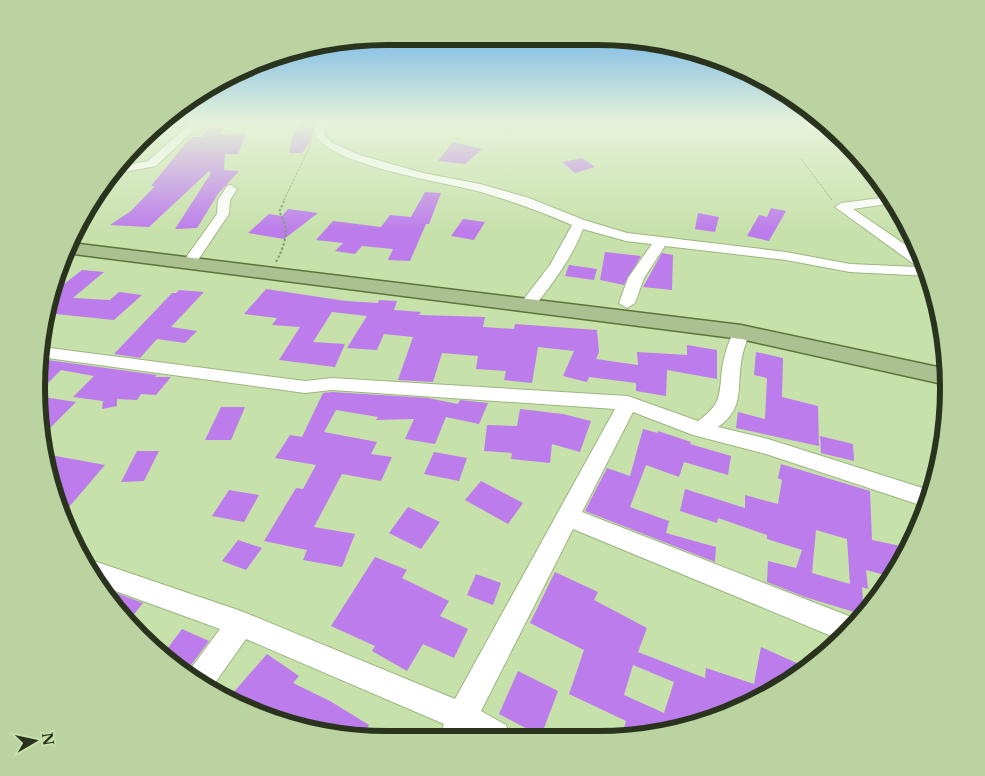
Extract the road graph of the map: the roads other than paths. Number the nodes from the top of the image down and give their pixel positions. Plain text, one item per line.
1 (157, 159) edge
2 (364, 159) edge
3 (124, 169) edge
4 (231, 189) dead end
5 (884, 201) edge
6 (579, 223) junction
7 (661, 241) junction
8 (75, 249) edge
9 (914, 258) edge
10 (188, 263) junction
11 (920, 272) edge
12 (627, 303) dead end
13 (528, 304) junction
14 (741, 332) junction
15 (47, 353) edge
16 (939, 374) edge
17 (628, 404) junction
18 (700, 430) junction
19 (922, 498) edge
20 (568, 517) junction
21 (100, 574) edge
22 (241, 624) junction
23 (843, 627) edge
24 (202, 676) edge
25 (458, 726) edge
26 (476, 731) edge

1 - 3 street
2 - 6 street
4 - 10 street
5 - 9 street
6 - 7 street
6 - 13 street
7 - 11 street
7 - 12 street
8 - 10 main road
10 - 13 main road
13 - 14 main road
14 - 16 main road
14 - 18 street
15 - 17 street
17 - 18 street
17 - 20 street
18 - 19 street
20 - 23 street
20 - 25 street
21 - 22 street
22 - 24 street
22 - 25 street
25 - 26 street

